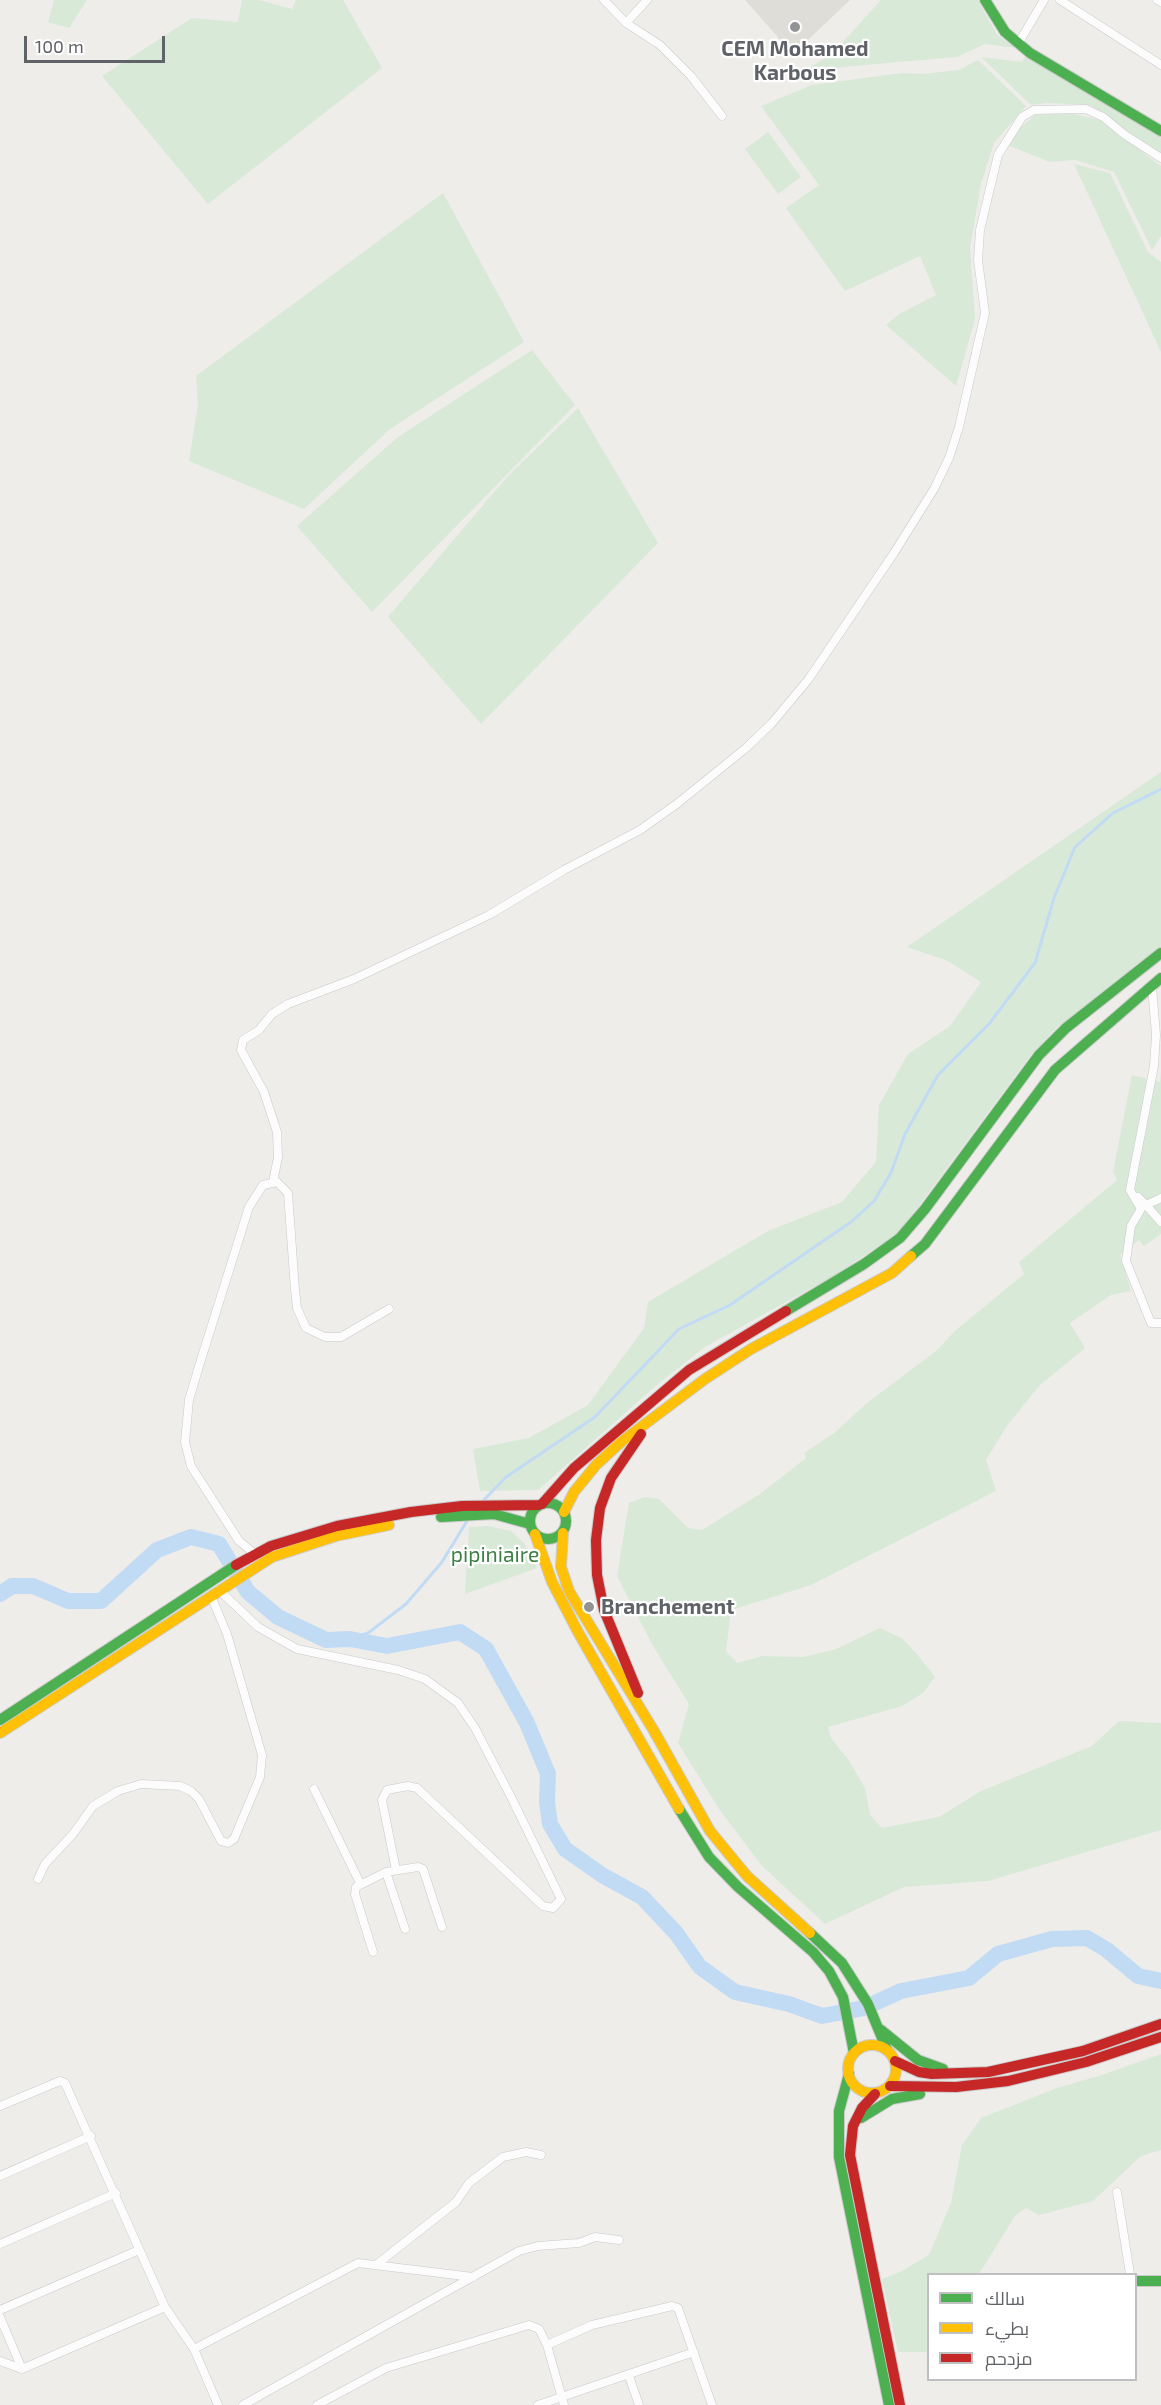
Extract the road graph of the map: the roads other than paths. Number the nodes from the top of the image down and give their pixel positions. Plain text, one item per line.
1 (604, 0) edge
2 (647, 0) edge
3 (985, 0) edge
4 (1044, 0) edge
5 (1060, 0) edge
6 (626, 23) junction
7 (1018, 44) junction
8 (1161, 64) edge
9 (722, 116) dead end
10 (1161, 131) edge
11 (1161, 158) edge
12 (1161, 953) edge
13 (1161, 978) edge
14 (1152, 986) junction
15 (1152, 1004) junction
16 (1161, 1016) edge
17 (273, 1182) junction
18 (1130, 1190) junction
19 (1161, 1198) edge
20 (1146, 1205) junction
21 (1161, 1222) edge
22 (389, 1309) dead end
23 (1161, 1323) edge
24 (658, 1414) junction
25 (540, 1504) junction
26 (488, 1509) junction
27 (462, 1511) junction
28 (564, 1512) junction
29 (532, 1529) junction
30 (563, 1533) junction
31 (255, 1554) junction
32 (246, 1565) junction
33 (219, 1587) junction
34 (0, 1720) edge
35 (654, 1731) junction
36 (0, 1733) edge
37 (314, 1789) dead end
38 (396, 1870) junction
39 (386, 1872) junction
40 (38, 1879) dead end
41 (360, 1883) junction
42 (442, 1927) dead end
43 (405, 1929) dead end
44 (373, 1952) dead end
45 (877, 2023) junction
46 (1161, 2024) edge
47 (1161, 2037) edge
48 (887, 2050) junction
49 (854, 2053) junction
50 (895, 2061) junction
51 (849, 2074) junction
52 (962, 2074) junction
53 (890, 2086) junction
54 (956, 2087) junction
55 (875, 2094) junction
56 (0, 2106) edge
57 (853, 2126) junction
58 (91, 2136) junction
59 (541, 2155) dead end
60 (0, 2176) edge
61 (1117, 2192) dead end
62 (116, 2193) junction
63 (619, 2240) dead end
64 (0, 2244) edge
65 (140, 2250) junction
66 (376, 2265) junction
67 (1130, 2273) edge
68 (473, 2277) junction
69 (1137, 2281) edge
70 (1161, 2281) edge
71 (165, 2307) junction
72 (0, 2310) edge
73 (0, 2317) edge
74 (547, 2345) junction
75 (194, 2349) junction
76 (694, 2352) junction
77 (0, 2361) edge
78 (22, 2369) junction
79 (629, 2376) junction
80 (563, 2401) edge
81 (218, 2405) edge
82 (243, 2405) edge
83 (317, 2405) edge
84 (538, 2405) edge
85 (639, 2405) edge
86 (712, 2405) edge
87 (890, 2405) edge
88 (900, 2405) edge

1 - 6 street
2 - 6 street
3 - 7 main road
4 - 7 street
5 - 8 street
6 - 9 street
7 - 10 main road
11 - 17 street
12 - 25 main road
13 - 14 main road
14 - 15 street
14 - 24 main road
15 - 16 street
15 - 18 street
17 - 22 street
17 - 31 street
18 - 20 street
18 - 23 street
19 - 20 street
20 - 21 street
24 - 28 main road
24 - 35 main road
25 - 26 main road
25 - 28 main road
25 - 29 main road
26 - 27 main road
26 - 29 main road
27 - 31 main road
27 - 32 main road
28 - 30 main road
29 - 30 main road
29 - 49 main road
30 - 35 main road
31 - 32 main road
32 - 33 main road
33 - 34 main road
33 - 36 main road
33 - 38 street
33 - 40 street
35 - 45 main road
37 - 41 street
38 - 39 street
38 - 42 street
39 - 41 street
39 - 43 street
41 - 44 street
45 - 48 main road
45 - 52 main road
46 - 52 main road
47 - 54 main road
48 - 49 main road
48 - 50 main road
49 - 51 main road
50 - 52 main road
50 - 53 main road
51 - 55 main road
51 - 87 main road
53 - 54 main road
53 - 55 main road
54 - 57 main road
55 - 57 main road
56 - 58 street
57 - 88 main road
58 - 60 street
58 - 62 street
59 - 66 street
61 - 67 street
62 - 64 street
62 - 65 street
63 - 68 street
65 - 71 street
65 - 72 street
66 - 68 street
66 - 75 street
68 - 82 street
69 - 70 main road
71 - 75 street
71 - 78 street
73 - 78 street
74 - 76 street
74 - 80 street
74 - 83 street
75 - 81 street
76 - 79 street
76 - 86 street
77 - 78 street
79 - 80 street
79 - 85 street
80 - 84 street

